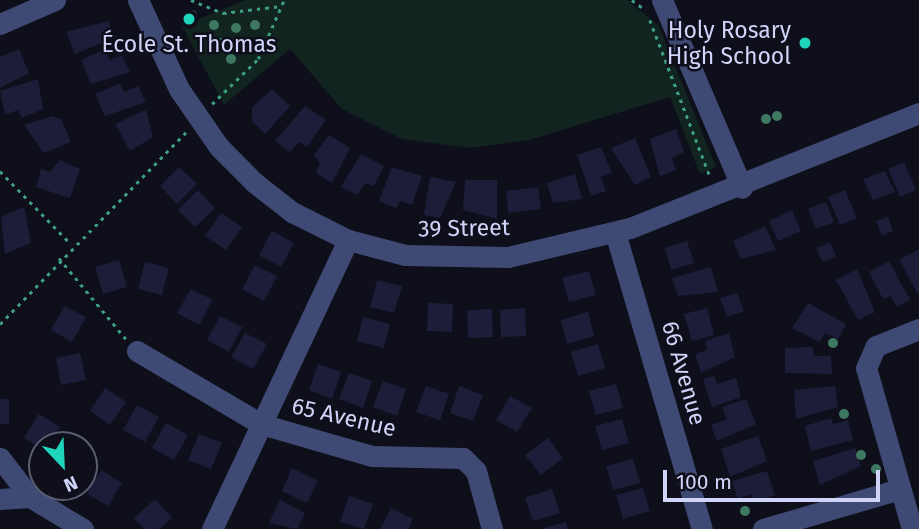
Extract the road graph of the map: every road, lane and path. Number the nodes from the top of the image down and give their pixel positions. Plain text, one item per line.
1 (55, 0) edge
2 (138, 0) edge
3 (191, 0) edge
4 (284, 0) edge
5 (632, 0) edge
6 (662, 0) edge
7 (282, 6) junction
8 (0, 24) edge
9 (215, 101) dead end
10 (919, 113) edge
11 (188, 129) dead end
12 (0, 171) edge
13 (710, 176) dead end
14 (742, 188) junction
15 (615, 232) junction
16 (348, 240) junction
17 (71, 244) junction
18 (59, 258) junction
19 (0, 324) edge
20 (112, 325) dead end
21 (919, 329) edge
22 (137, 351) dead end
23 (261, 424) junction
24 (0, 457) edge
25 (900, 489) junction
26 (28, 494) edge
27 (28, 497) edge
28 (0, 499) edge
29 (37, 501) edge
30 (83, 529) edge
31 (212, 529) edge
32 (492, 529) edge
33 (702, 529) edge
34 (763, 529) edge
35 (912, 529) edge

1 - 8 street
2 - 16 street
3 - 7 path
4 - 7 path
5 - 13 path
6 - 14 street
7 - 9 path
10 - 14 street, 39 Street
11 - 17 path
12 - 17 path
14 - 15 street, 39 Street
15 - 16 street, 39 Street
15 - 33 street, 66 Avenue
16 - 23 street
17 - 18 path
18 - 19 path
18 - 20 path
21 - 25 street
22 - 23 street, 65 Avenue
23 - 31 street
23 - 32 street, 65 Avenue
24 - 26 street
25 - 34 street
25 - 35 street
27 - 28 street
29 - 30 street

